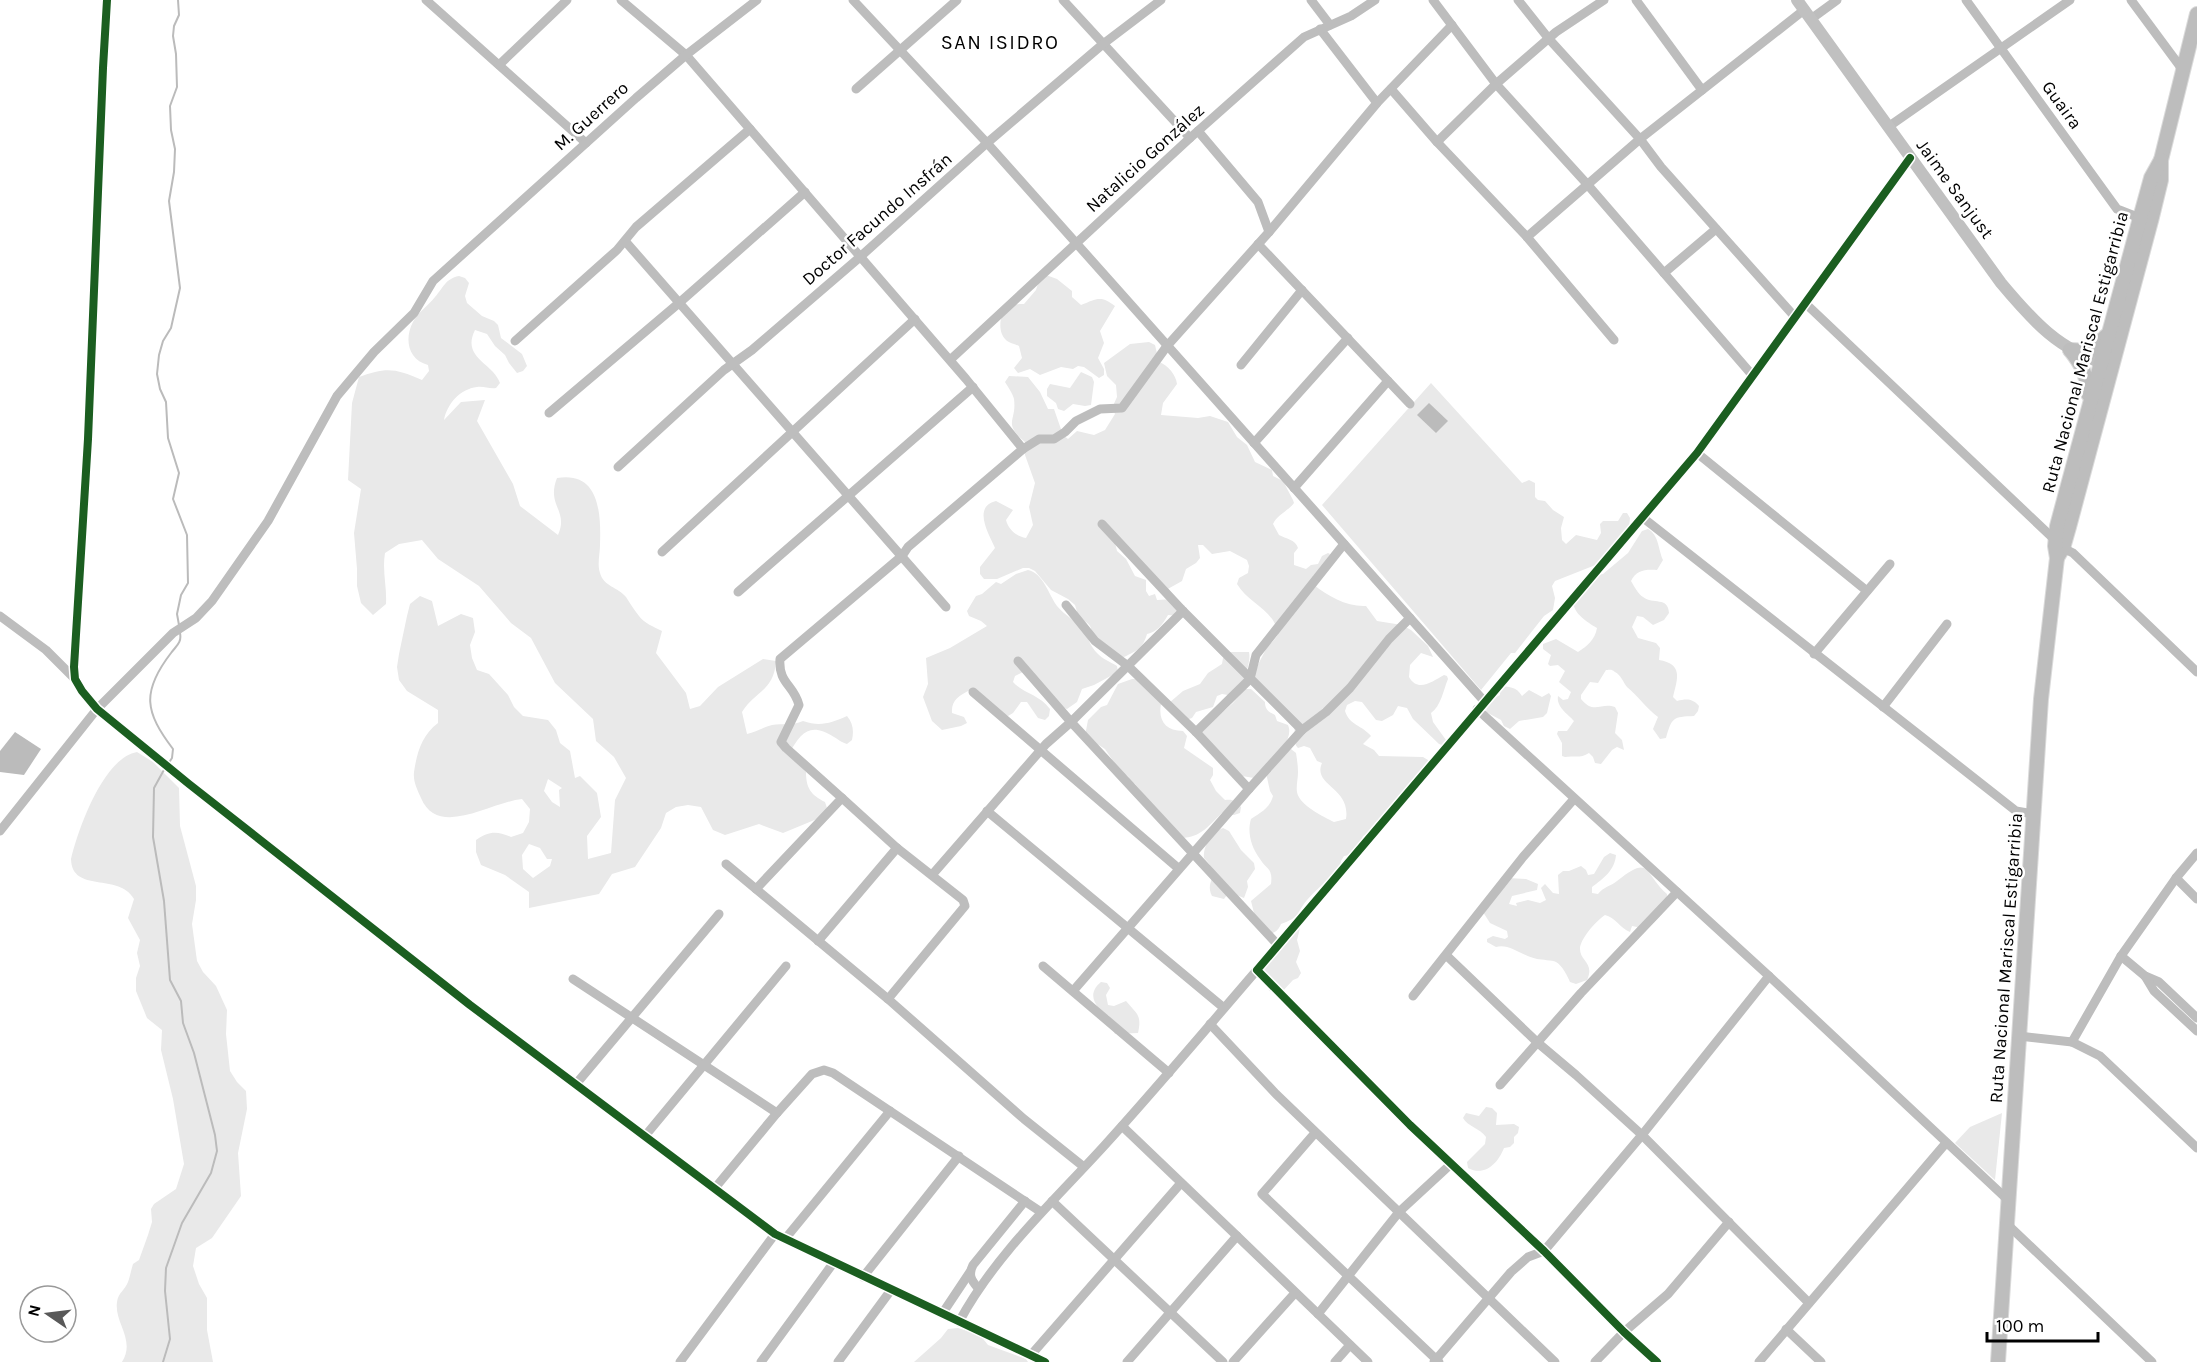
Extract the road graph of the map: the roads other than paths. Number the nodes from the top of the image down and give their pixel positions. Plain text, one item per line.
1 (107, 0) edge
2 (426, 0) edge
3 (567, 0) edge
4 (621, 0) edge
5 (757, 0) edge
6 (853, 0) edge
7 (957, 0) edge
8 (1064, 0) edge
9 (1161, 0) edge
10 (1311, 0) edge
11 (1375, 0) edge
12 (1434, 0) edge
13 (1518, 0) edge
14 (1604, 0) edge
15 (1636, 0) edge
16 (1837, 0) edge
17 (1966, 0) edge
18 (2070, 0) edge
19 (2131, 0) edge
20 (1804, 10) edge
21 (2197, 14) edge
22 (1452, 25) junction
23 (1325, 27) junction
24 (1549, 39) junction
25 (1103, 44) junction
26 (2001, 49) junction
27 (901, 50) junction
28 (686, 55) junction
29 (499, 65) junction
30 (2182, 69) junction
31 (1496, 84) junction
32 (856, 89) dead end
33 (1391, 89) junction
34 (1702, 90) junction
35 (1377, 103) junction
36 (1888, 127) junction
37 (750, 129) junction
38 (1198, 131) junction
39 (1190, 138) junction
40 (1640, 139) junction
41 (1437, 142) junction
42 (586, 143) junction
43 (987, 143) junction
44 (1910, 158) junction
45 (2161, 160) junction
46 (1587, 184) junction
47 (805, 192) junction
48 (2140, 218) junction
49 (1716, 229) junction
50 (1269, 232) junction
51 (1527, 237) junction
52 (625, 241) junction
53 (1076, 243) junction
54 (1258, 244) junction
55 (860, 257) junction
56 (1664, 273) junction
57 (1302, 290) junction
58 (679, 303) junction
59 (1805, 303) junction
60 (1795, 317) junction
61 (915, 319) junction
62 (2110, 328) junction
63 (1348, 338) junction
64 (1614, 340) dead end
65 (515, 341) dead end
66 (1167, 346) junction
67 (2070, 350) junction
68 (950, 360) junction
69 (733, 364) junction
70 (2106, 364) junction
71 (1241, 365) dead end
72 (1753, 376) junction
73 (1388, 381) junction
74 (973, 387) junction
75 (1410, 404) dead end
76 (2086, 412) junction
77 (549, 413) dead end
78 (793, 432) junction
79 (1254, 443) junction
80 (1023, 449) junction
81 (1697, 453) junction
82 (618, 467) dead end
83 (1294, 488) junction
84 (848, 496) junction
85 (1641, 517) junction
86 (1102, 524) dead end
87 (1344, 544) junction
88 (2058, 549) junction
89 (662, 552) dead end
90 (902, 556) junction
91 (1890, 564) dead end
92 (1867, 591) junction
93 (738, 592) dead end
94 (1066, 605) dead end
95 (946, 607) dead end
96 (1183, 611) junction
97 (0, 616) edge
98 (1410, 618) junction
99 (1947, 624) dead end
100 (1814, 654) junction
101 (1018, 661) dead end
102 (1128, 666) junction
103 (2197, 672) edge
104 (75, 679) junction
105 (1250, 679) junction
106 (973, 692) dead end
107 (1484, 701) junction
108 (1883, 707) junction
109 (97, 709) junction
110 (1477, 709) junction
111 (1071, 722) junction
112 (1302, 730) junction
113 (1196, 732) junction
114 (1041, 749) junction
115 (1249, 789) junction
116 (842, 798) junction
117 (1574, 799) junction
118 (987, 811) junction
119 (2034, 814) junction
120 (0, 831) edge
121 (897, 848) junction
122 (1192, 852) junction
123 (2197, 853) edge
124 (726, 864) dead end
125 (1178, 868) junction
126 (932, 874) junction
127 (2176, 878) junction
128 (756, 889) junction
129 (1677, 892) junction
130 (2197, 899) edge
131 (719, 914) dead end
132 (1128, 928) junction
133 (819, 941) junction
134 (1278, 945) junction
135 (1446, 955) junction
136 (2121, 956) junction
137 (786, 966) dead end
138 (1043, 966) dead end
139 (1257, 970) junction
140 (1768, 976) junction
141 (2145, 976) junction
142 (573, 978) dead end
143 (1072, 991) junction
144 (1413, 996) dead end
145 (888, 999) junction
146 (1224, 1008) junction
147 (632, 1018) junction
148 (2197, 1018) edge
149 (1210, 1024) junction
150 (2197, 1031) edge
151 (2019, 1036) junction
152 (2072, 1042) junction
153 (1538, 1043) junction
154 (704, 1065) junction
155 (1169, 1073) junction
156 (576, 1084) junction
157 (1500, 1085) dead end
158 (891, 1111) junction
159 (777, 1113) junction
160 (1122, 1126) junction
161 (1316, 1133) junction
162 (1642, 1135) junction
163 (645, 1136) junction
164 (1946, 1143) junction
165 (2197, 1148) edge
166 (959, 1155) junction
167 (1451, 1164) junction
168 (1084, 1167) junction
169 (1181, 1183) junction
170 (715, 1188) junction
171 (1025, 1201) junction
172 (1052, 1201) junction
173 (2009, 1201) junction
174 (1041, 1212) junction
175 (1399, 1212) junction
176 (1729, 1222) junction
177 (2007, 1224) junction
178 (775, 1234) junction
179 (1237, 1236) junction
180 (785, 1239) junction
181 (1544, 1251) junction
182 (1114, 1260) junction
183 (834, 1262) junction
184 (970, 1272) junction
185 (1349, 1276) junction
186 (863, 1277) junction
187 (978, 1288) junction
188 (891, 1290) junction
189 (1296, 1293) junction
190 (1489, 1298) junction
191 (1809, 1303) junction
192 (1170, 1313) junction
193 (942, 1314) junction
194 (1318, 1314) junction
195 (959, 1322) junction
196 (1786, 1329) junction
197 (1624, 1332) junction
198 (1350, 1345) junction
199 (1031, 1355) junction
200 (1436, 1361) edge
201 (680, 1362) edge
202 (761, 1362) edge
203 (838, 1362) edge
204 (1045, 1362) edge
205 (1127, 1362) edge
206 (1223, 1362) edge
207 (1233, 1362) edge
208 (1335, 1362) edge
209 (1368, 1362) edge
210 (1555, 1362) edge
211 (1595, 1362) edge
212 (1657, 1362) edge
213 (1759, 1362) edge
214 (1821, 1362) edge
215 (1998, 1362) edge
216 (2152, 1362) edge

1 - 104 street
2 - 29 street
3 - 29 street
4 - 28 street
5 - 28 street, M. Guerrero
6 - 27 street
7 - 27 street
8 - 25 street
9 - 25 street, Doctor Facundo Insfrán
10 - 23 street
11 - 23 street, Natalicio González
12 - 22 street
13 - 24 street
14 - 24 street
15 - 34 street
16 - 20 street
17 - 26 street, Guaira
18 - 26 street
19 - 30 street
20 - 34 street
20 - 36 main road, Jaime Sanjust
21 - 30 main road, Ruta Nacional Mariscal Estigarribia
22 - 31 street
22 - 33 street
23 - 35 street
23 - 38 street, Natalicio González
24 - 31 street
24 - 40 street
25 - 39 street
25 - 43 street, Doctor Facundo Insfrán
26 - 36 street
26 - 48 street, Guaira
27 - 32 street
27 - 43 street
28 - 37 street
28 - 42 street, M. Guerrero
29 - 42 street
30 - 45 main road, Ruta Nacional Mariscal Estigarribia
31 - 41 street
31 - 46 street
33 - 35 street
33 - 41 street
34 - 40 street
35 - 50 street
36 - 44 main road, Jaime Sanjust
37 - 47 street
37 - 52 street
38 - 39 street, Natalicio González
38 - 50 street
39 - 53 street, Natalicio González
40 - 46 street
40 - 49 street
41 - 51 street
42 - 109 street, M. Guerrero
43 - 53 street
43 - 55 street, Doctor Facundo Insfrán
44 - 59 street
44 - 67 main road, Jaime Sanjust
45 - 48 main road, Ruta Nacional Mariscal Estigarribia
45 - 70 main road, Ruta Nacional Mariscal Estigarribia
46 - 51 street
46 - 56 street
47 - 55 street
47 - 58 street
48 - 62 main road, Ruta Nacional Mariscal Estigarribia
49 - 56 street
49 - 60 street
50 - 54 street
51 - 64 street
52 - 58 street
52 - 65 street
53 - 66 street
53 - 68 street, Natalicio González
54 - 57 street
54 - 66 street
55 - 61 street
55 - 69 street, Doctor Facundo Insfrán
56 - 72 street
57 - 63 street
57 - 71 street
58 - 69 street
58 - 77 street
59 - 60 street
59 - 88 street
60 - 72 street
61 - 68 street
61 - 78 street
62 - 67 main road
62 - 70 main road, Ruta Nacional Mariscal Estigarribia
63 - 73 street
63 - 79 street
66 - 79 street
66 - 80 street
67 - 70 main road, Jaime Sanjust
67 - 76 main road
68 - 74 street
69 - 78 street
69 - 82 street, Doctor Facundo Insfrán
70 - 76 main road, Ruta Nacional Mariscal Estigarribia
70 - 88 main road, Ruta Nacional Mariscal Estigarribia
72 - 81 street
73 - 75 street
73 - 83 street
74 - 80 street
74 - 84 street
76 - 88 main road, Ruta Nacional Mariscal Estigarribia
78 - 84 street
78 - 89 street
79 - 83 street
80 - 90 street
81 - 85 street
81 - 92 street
83 - 87 street
84 - 90 street
84 - 93 street
85 - 100 street
85 - 107 street
86 - 96 street
87 - 98 street
87 - 105 street
88 - 103 street
88 - 119 main road, Ruta Nacional Mariscal Estigarribia
90 - 95 street
90 - 116 street
91 - 92 street
92 - 100 street
94 - 102 street
96 - 102 street
96 - 105 street
97 - 104 street
98 - 107 street
98 - 112 street
99 - 108 street
100 - 108 street
101 - 111 street
102 - 111 street
102 - 113 street
104 - 109 street
105 - 112 street
105 - 113 street
106 - 114 street
107 - 110 street
108 - 119 street
109 - 120 street, M. Guerrero
109 - 156 street
110 - 117 street
110 - 134 street
111 - 114 street
111 - 122 street
112 - 115 street
113 - 115 street
114 - 118 street
114 - 125 street
115 - 122 street
116 - 121 street
116 - 128 street
117 - 129 street
117 - 135 street
118 - 126 street
118 - 132 street
119 - 151 main road, Ruta Nacional Mariscal Estigarribia
121 - 126 street
121 - 133 street
122 - 125 street
122 - 134 street
123 - 127 street
124 - 128 street
125 - 132 street
126 - 145 street
127 - 130 street
127 - 136 street
128 - 133 street
129 - 140 street
129 - 153 street
131 - 147 street
132 - 143 street
132 - 146 street
133 - 145 street
134 - 139 street
135 - 144 street
135 - 153 street
136 - 141 street
136 - 152 street
137 - 154 street
138 - 143 street
139 - 146 street
139 - 167 street
140 - 162 street
140 - 164 street
141 - 148 street
141 - 150 street
142 - 147 street
143 - 155 street
145 - 168 street
146 - 149 street
147 - 154 street
147 - 156 street
149 - 155 street
149 - 161 street
151 - 152 street
151 - 173 main road, Ruta Nacional Mariscal Estigarribia
152 - 165 street
153 - 157 street
153 - 162 street
154 - 159 street
154 - 163 street
155 - 160 street
156 - 163 street
158 - 159 street
158 - 166 street
158 - 180 street
159 - 170 street
160 - 168 street
160 - 169 street
161 - 175 street
161 - 185 street
162 - 176 street
162 - 181 street
163 - 170 street
164 - 173 street
164 - 191 street
166 - 171 street
166 - 186 street
167 - 175 street
167 - 181 street
168 - 172 street
169 - 179 street
169 - 182 street
170 - 178 street
171 - 174 street
171 - 184 street
172 - 174 street
172 - 182 street
173 - 177 main road, Ruta Nacional Mariscal Estigarribia
174 - 187 street
175 - 185 street
175 - 190 street
176 - 191 street
176 - 197 street
177 - 215 main road, Ruta Nacional Mariscal Estigarribia
177 - 216 street
178 - 180 street
178 - 201 street
179 - 189 street
179 - 192 street
180 - 183 street
181 - 190 street
181 - 197 street
182 - 192 street
182 - 199 street
183 - 186 street
183 - 202 street
184 - 187 street
184 - 193 street
185 - 194 street
185 - 200 street
186 - 188 street
187 - 195 street
188 - 193 street
188 - 203 street
189 - 194 street
189 - 207 street
190 - 200 street
190 - 210 street
191 - 196 street
192 - 205 street
192 - 206 street
193 - 195 street
194 - 198 street
195 - 199 street
196 - 213 street
196 - 214 street
197 - 211 street
197 - 212 street
198 - 208 street
198 - 209 street
199 - 204 street

